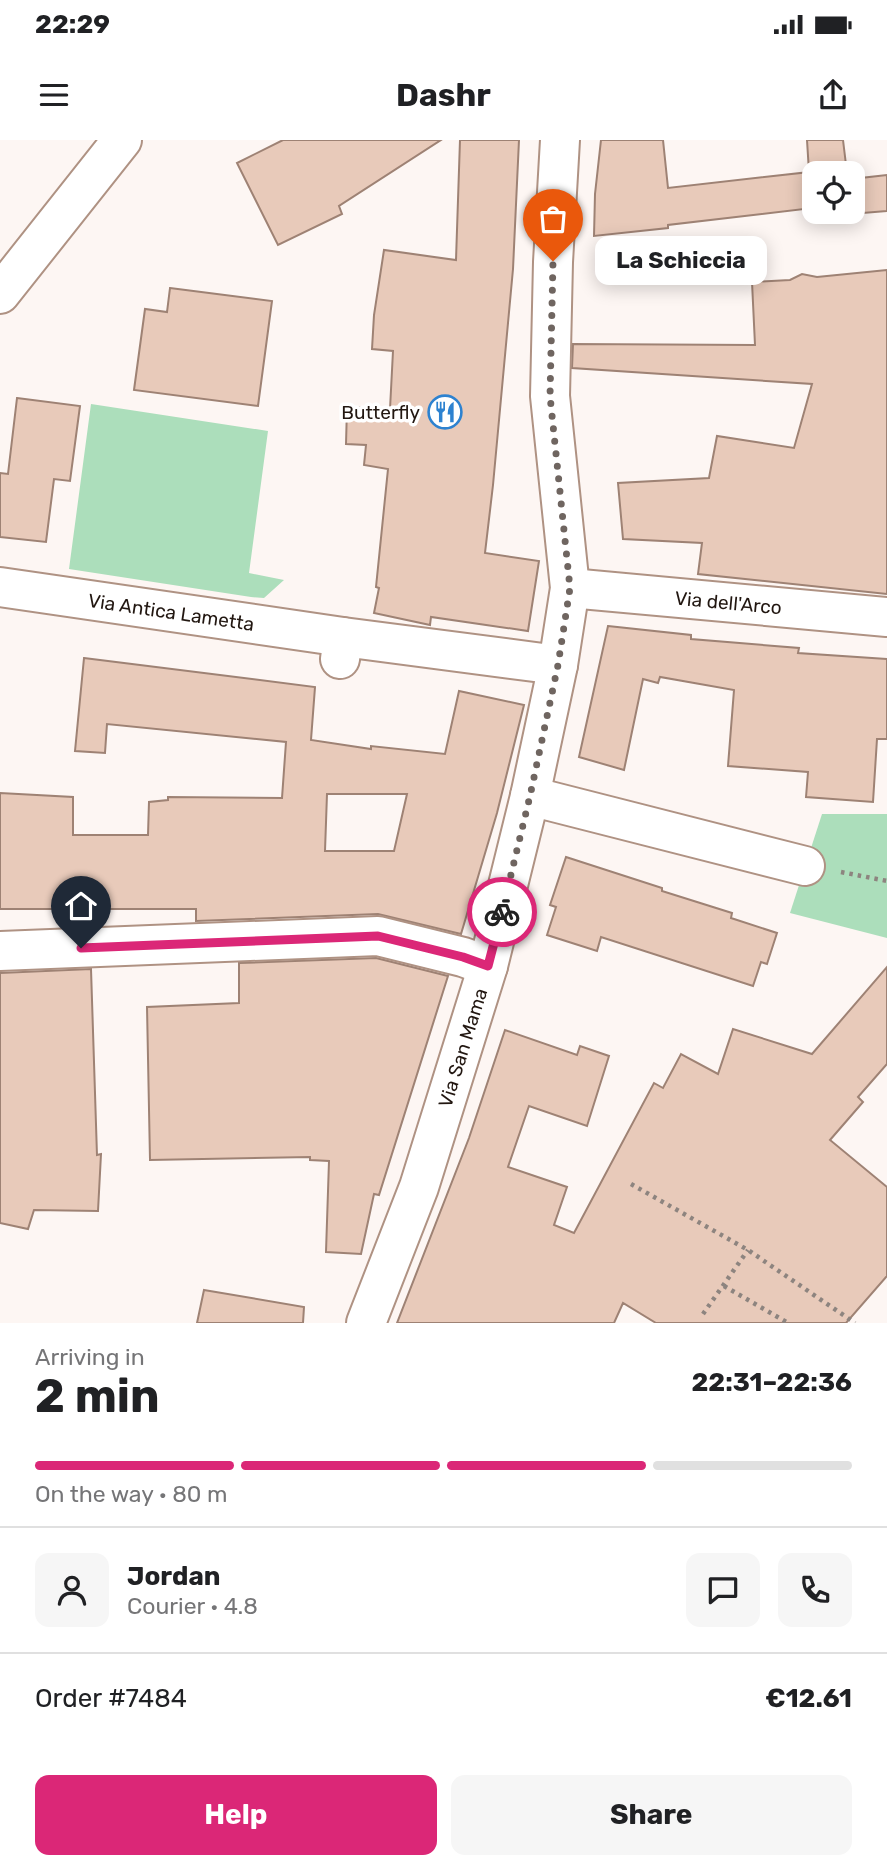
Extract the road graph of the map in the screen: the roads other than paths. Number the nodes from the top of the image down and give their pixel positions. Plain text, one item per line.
1 (122, 140) edge
2 (560, 140) edge
3 (0, 294) edge
4 (0, 587) edge
5 (570, 588) junction
6 (887, 617) edge
7 (558, 665) junction
8 (530, 796) junction
9 (805, 866) road end
10 (0, 951) edge
11 (488, 966) junction
12 (366, 1323) edge

1 - 3 street
2 - 5 street, Via San Mama
4 - 7 street, Via Antica Lametta
5 - 6 street, Via dell'Arco
5 - 7 street, Via San Mama
7 - 8 street, Via San Mama
8 - 9 street
8 - 11 street, Via San Mama
10 - 11 street
11 - 12 street, Via San Mama

